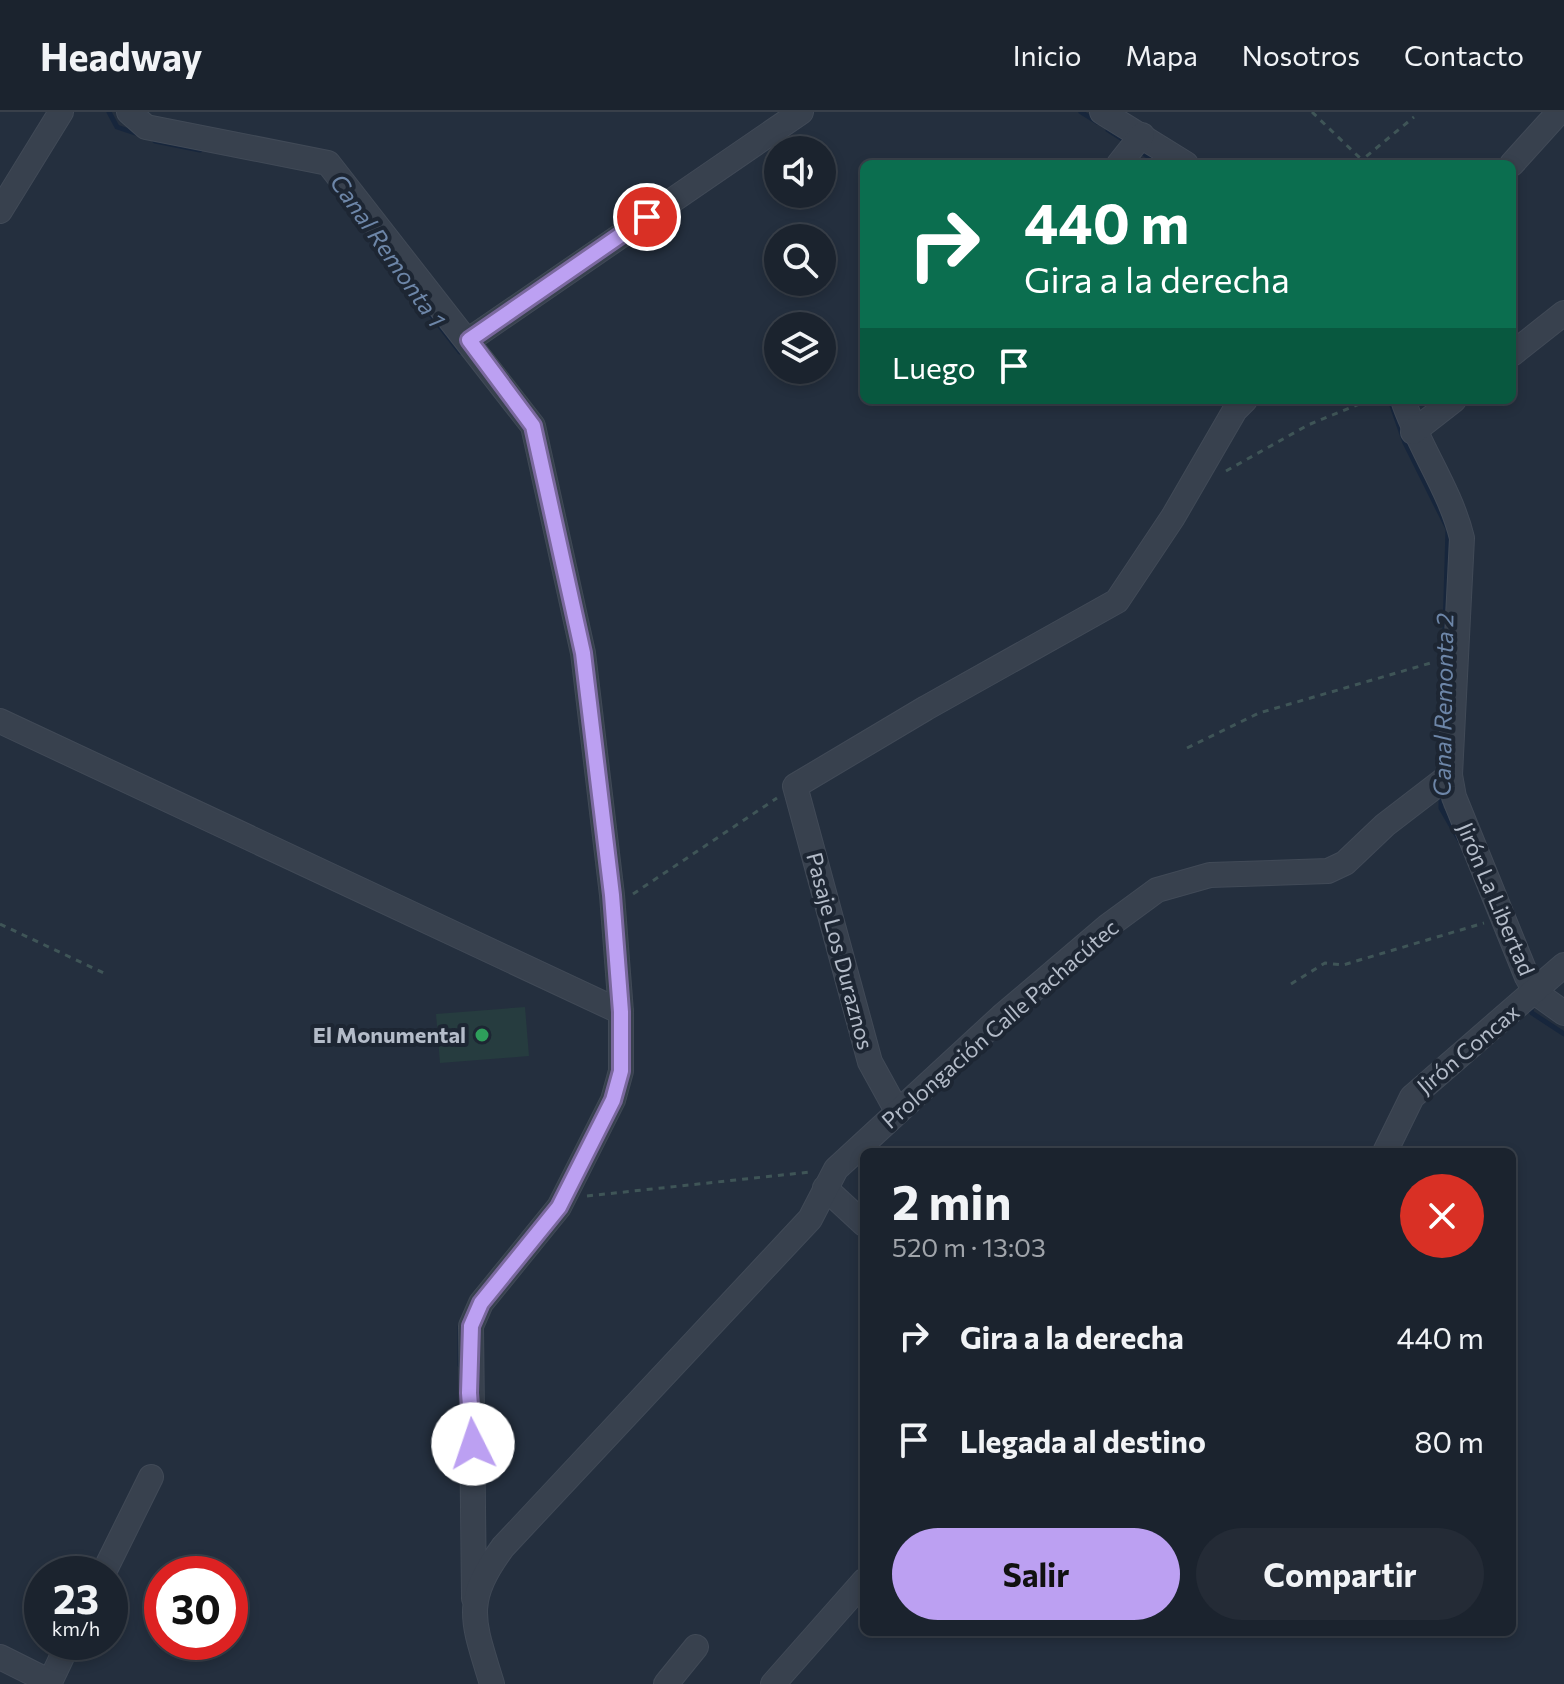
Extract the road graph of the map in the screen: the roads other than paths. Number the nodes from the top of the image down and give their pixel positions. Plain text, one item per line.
1 (61, 112) edge
2 (129, 112) edge
3 (801, 112) edge
4 (1102, 112) edge
5 (1559, 112) edge
6 (1142, 135) junction
7 (1122, 160) edge
8 (1180, 160) edge
9 (1516, 160) edge
10 (0, 211) edge
11 (1564, 313) edge
12 (469, 340) junction
13 (1516, 351) edge
14 (1241, 404) edge
15 (1404, 404) edge
16 (1449, 404) edge
17 (1413, 432) junction
18 (0, 721) edge
19 (1450, 775) junction
20 (1564, 965) edge
21 (1536, 993) junction
22 (621, 1012) junction
23 (1564, 1013) edge
24 (897, 1111) junction
25 (861, 1148) edge
26 (1387, 1148) edge
27 (860, 1149) edge
28 (830, 1179) junction
29 (860, 1219) edge
30 (151, 1477) dead end
31 (112, 1556) edge
32 (860, 1586) edge
33 (474, 1598) junction
34 (696, 1647) dead end
35 (0, 1657) edge
36 (60, 1660) edge
37 (492, 1684) edge
38 (666, 1684) edge
39 (773, 1684) edge

1 - 10 street
2 - 12 street
3 - 12 street
4 - 6 street
5 - 9 street
6 - 7 street
6 - 8 street
11 - 13 street
12 - 22 street
14 - 24 street, Pasaje Los Duraznos
15 - 17 street, Jirón La Libertad
16 - 17 street
17 - 19 street, Jirón La Libertad
18 - 22 street
19 - 21 street, Jirón La Libertad
19 - 24 street, Prolongación Calle Pachacútec
20 - 21 street, Jirón Concax
21 - 23 street, Jirón La Libertad
21 - 26 street, Jirón Concax
22 - 33 street
24 - 25 street, Prolongación Calle Pachacútec
27 - 28 street, Prolongación Calle Pachacútec
28 - 29 street
28 - 33 street, Prolongación Calle Pachacútec
30 - 31 street
32 - 39 street
33 - 37 street
34 - 38 street
35 - 36 street

